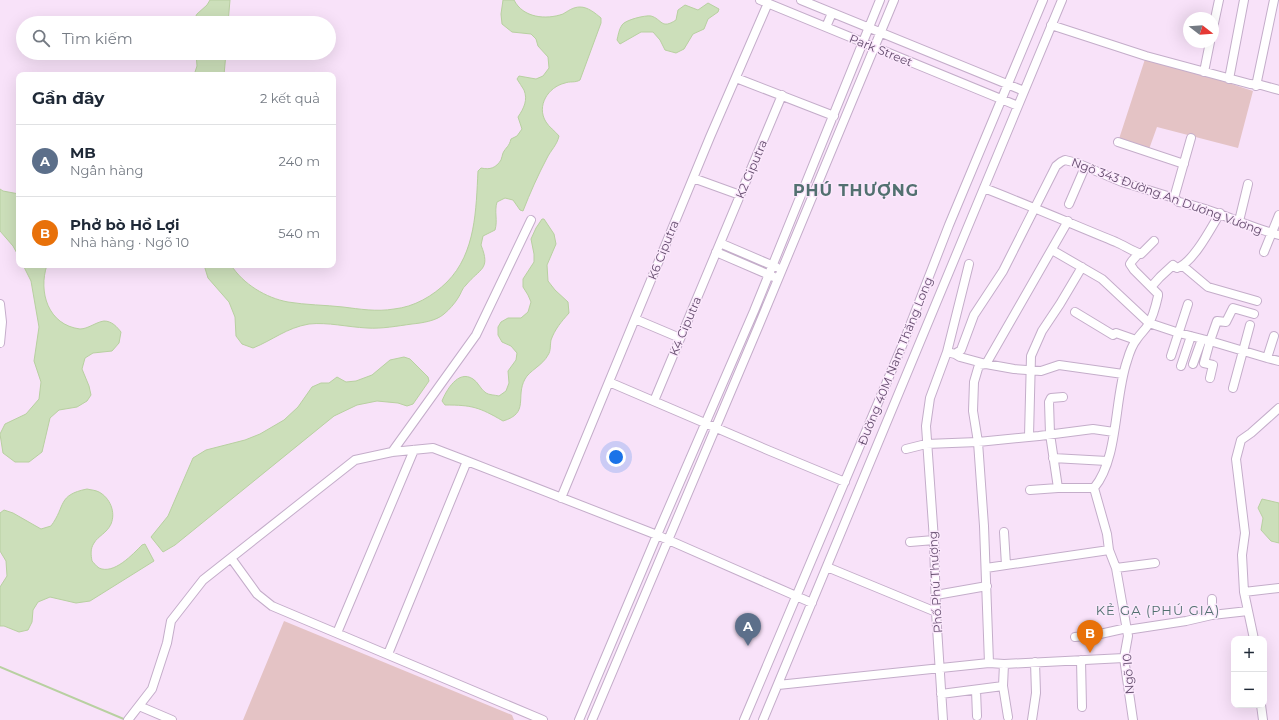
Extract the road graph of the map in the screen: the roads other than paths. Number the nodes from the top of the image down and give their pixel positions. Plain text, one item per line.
1 (801, 0) edge
2 (880, 0) edge
3 (894, 0) edge
4 (1043, 0) edge
5 (1062, 0) edge
6 (1218, 0) edge
7 (1244, 0) edge
8 (1274, 0) edge
9 (764, 2) edge
10 (1216, 12) edge
11 (832, 13) junction
12 (1051, 25) junction
13 (826, 27) junction
14 (869, 28) junction
15 (881, 32) junction
16 (863, 42) junction
17 (874, 47) junction
18 (1209, 48) edge
19 (1204, 72) junction
20 (736, 78) junction
21 (1229, 79) junction
22 (1008, 84) junction
23 (1256, 86) junction
24 (1279, 90) edge
25 (1024, 91) junction
26 (782, 95) junction
27 (1002, 100) junction
28 (1018, 106) junction
29 (834, 116) junction
30 (1190, 138) dead end
31 (1118, 142) dead end
32 (1184, 164) junction
33 (1085, 166) junction
34 (693, 178) junction
35 (1248, 184) dead end
36 (984, 188) junction
37 (740, 195) junction
38 (1174, 198) junction
39 (1069, 204) dead end
40 (1036, 208) junction
41 (1220, 213) junction
42 (1279, 215) edge
43 (531, 220) dead end
44 (1068, 221) junction
45 (1239, 221) junction
46 (1275, 234) edge
47 (1154, 241) dead end
48 (720, 243) junction
49 (1052, 250) junction
50 (716, 252) junction
51 (1264, 252) dead end
52 (1139, 254) junction
53 (970, 264) dead end
54 (773, 266) junction
55 (1183, 266) junction
56 (1082, 267) junction
57 (782, 270) junction
58 (769, 275) junction
59 (778, 279) junction
60 (1151, 287) junction
61 (1257, 301) dead end
62 (0, 304) edge
63 (1188, 304) dead end
64 (1074, 312) dead end
65 (1254, 314) dead end
66 (635, 319) junction
67 (1149, 323) junction
68 (1250, 325) dead end
69 (1179, 333) junction
70 (1191, 336) junction
71 (1274, 336) dead end
72 (680, 338) junction
73 (1136, 340) junction
74 (1206, 340) junction
75 (0, 343) edge
76 (1242, 351) junction
77 (951, 353) junction
78 (1171, 356) dead end
79 (1267, 358) junction
80 (1279, 361) edge
81 (986, 364) junction
82 (1193, 364) dead end
83 (1181, 366) dead end
84 (1030, 370) junction
85 (1123, 374) junction
86 (1210, 378) dead end
87 (609, 382) junction
88 (1233, 388) dead end
89 (1063, 397) dead end
90 (654, 401) junction
91 (1279, 408) edge
92 (706, 424) junction
93 (715, 428) junction
94 (1114, 432) junction
95 (1050, 434) junction
96 (1029, 436) junction
97 (978, 442) junction
98 (926, 444) junction
99 (906, 449) dead end
100 (414, 450) junction
101 (392, 452) junction
102 (1054, 458) junction
103 (467, 461) junction
104 (1107, 461) junction
105 (845, 482) junction
106 (1058, 488) junction
107 (1094, 488) junction
108 (1030, 490) dead end
109 (561, 498) junction
110 (1004, 532) dead end
111 (657, 535) junction
112 (667, 540) junction
113 (934, 540) junction
114 (910, 542) dead end
115 (1109, 550) junction
116 (231, 558) junction
117 (1155, 563) dead end
118 (1006, 565) junction
119 (827, 567) junction
120 (986, 568) junction
121 (1116, 568) junction
122 (987, 586) junction
123 (1279, 588) edge
124 (1244, 592) junction
125 (936, 595) junction
126 (796, 596) junction
127 (1212, 599) dead end
128 (812, 603) junction
129 (1248, 611) junction
130 (936, 612) junction
131 (1212, 615) junction
132 (1127, 629) junction
133 (337, 633) junction
134 (1253, 636) edge
135 (1075, 637) dead end
136 (388, 654) junction
137 (1124, 658) junction
138 (1081, 660) junction
139 (1035, 662) junction
140 (989, 663) junction
141 (1004, 664) junction
142 (940, 669) junction
143 (778, 685) junction
144 (1003, 686) junction
145 (976, 690) junction
146 (941, 694) junction
147 (139, 706) junction
148 (1082, 707) dead end
149 (1261, 708) edge
150 (977, 716) dead end
151 (130, 717) edge
152 (527, 717) edge
153 (1008, 717) dead end
154 (172, 720) edge
155 (543, 720) edge
156 (579, 720) edge
157 (592, 720) edge
158 (744, 720) edge
159 (763, 720) edge
160 (943, 720) edge
161 (1032, 720) edge
162 (1133, 720) edge
163 (1263, 720) edge

1 - 11 street, Park Street
2 - 14 street
3 - 15 street
4 - 22 street, Đường 40M Nam Thăng Long
5 - 12 street, Đường 40M Nam Thăng Long
6 - 10 street
7 - 21 street
8 - 23 street
9 - 13 street, Park Street
9 - 20 street, K6 Ciputra
11 - 13 street
11 - 14 street, Park Street
12 - 19 street
12 - 25 street, Đường 40M Nam Thăng Long
13 - 16 street, Park Street
14 - 15 street, Park Street
14 - 16 street
15 - 17 street
15 - 22 street, Park Street
16 - 17 street, Park Street
16 - 29 street
17 - 27 street, Park Street
17 - 57 street
18 - 19 street
19 - 21 street
20 - 26 street
20 - 34 street, K6 Ciputra
21 - 23 street
22 - 25 street, Park Street
22 - 27 street, Đường 40M Nam Thăng Long
23 - 24 street
25 - 28 street, Đường 40M Nam Thăng Long
26 - 29 street
26 - 37 street, K2 Ciputra
27 - 28 street, Park Street
27 - 105 street, Đường 40M Nam Thăng Long
28 - 36 street, Đường 40M Nam Thăng Long
29 - 54 street
30 - 32 street
31 - 32 street
32 - 38 street
33 - 38 street, Ngõ 343 Đường An Dương Vương
33 - 39 street
33 - 40 street, Ngõ 343 Đường An Dương Vương
34 - 37 street
34 - 66 street, K6 Ciputra
35 - 45 street
36 - 40 street
36 - 119 street, Đường 40M Nam Thăng Long
37 - 48 street, K2 Ciputra
38 - 41 street, Ngõ 343 Đường An Dương Vương
40 - 44 street
40 - 77 street, Ngõ 343 Đường An Dương Vương
41 - 45 street, Ngõ 343 Đường An Dương Vương
41 - 55 street
42 - 46 street
43 - 101 street
44 - 49 street
44 - 52 street
45 - 46 street, Ngõ 343 Đường An Dương Vương
46 - 51 street
47 - 52 street
48 - 50 street, K2 Ciputra
48 - 54 street
49 - 56 street
49 - 81 street
50 - 58 street
50 - 72 street, K4 Ciputra
52 - 60 street
53 - 77 street
54 - 57 street
54 - 58 street
55 - 60 street
55 - 61 street
56 - 67 street
56 - 84 street
57 - 59 street
58 - 59 street
58 - 92 street
59 - 93 street
60 - 67 street
62 - 75 street
63 - 69 street
64 - 73 street
65 - 74 street
66 - 72 street
66 - 87 street, K6 Ciputra
67 - 69 street
67 - 73 street
68 - 76 street
69 - 70 street
69 - 78 street
70 - 74 street
70 - 83 street
71 - 79 street
72 - 90 street, K4 Ciputra
73 - 85 street
74 - 76 street
74 - 82 street
74 - 86 street
76 - 79 street
76 - 88 street
77 - 81 street
77 - 98 street, Phố Phú Thượng
79 - 80 street
81 - 84 street
81 - 97 street
84 - 85 street
84 - 96 street
85 - 94 street
87 - 90 street
87 - 109 street, K6 Ciputra
89 - 95 street
90 - 92 street
91 - 124 street
92 - 93 street
92 - 111 street
93 - 105 street
93 - 112 street
94 - 95 street
94 - 104 street
95 - 96 street
95 - 102 street
96 - 97 street
97 - 98 street
97 - 120 street
98 - 99 street
98 - 113 street, Phố Phú Thượng
100 - 101 street
100 - 103 street
100 - 133 street
101 - 116 street
102 - 104 street
102 - 106 street
103 - 109 street
103 - 136 street
104 - 107 street
105 - 126 street, Đường 40M Nam Thăng Long
106 - 107 street
106 - 108 street
107 - 115 street, Ngõ 10
109 - 111 street
110 - 118 street
111 - 112 street
111 - 156 street
112 - 126 street
112 - 157 street
113 - 114 street
113 - 125 street, Phố Phú Thượng
115 - 118 street
115 - 121 street, Ngõ 10
116 - 133 street
116 - 147 street
117 - 121 street
118 - 120 street
119 - 128 street, Đường 40M Nam Thăng Long
119 - 130 street
120 - 122 street
121 - 132 street, Ngõ 10
122 - 125 street
122 - 140 street
123 - 124 street
124 - 129 street
125 - 130 street, Phố Phú Thượng
126 - 128 street
126 - 158 street, Đường 40M Nam Thăng Long
127 - 131 street
128 - 143 street, Đường 40M Nam Thăng Long
129 - 131 street
129 - 134 street
130 - 142 street, Phố Phú Thượng
131 - 132 street
132 - 135 street
132 - 137 street, Ngõ 10
133 - 136 street
136 - 152 street
137 - 138 street
137 - 162 street, Ngõ 10
138 - 139 street
138 - 148 street
139 - 141 street
139 - 161 street
140 - 141 street
140 - 142 street
141 - 144 street
142 - 143 street
142 - 146 street, Phố Phú Thượng
143 - 159 street, Đường 40M Nam Thăng Long
144 - 145 street
144 - 153 street
145 - 146 street
145 - 150 street
146 - 160 street, Phố Phú Thượng
147 - 151 street
147 - 154 street
149 - 163 street
152 - 155 street

